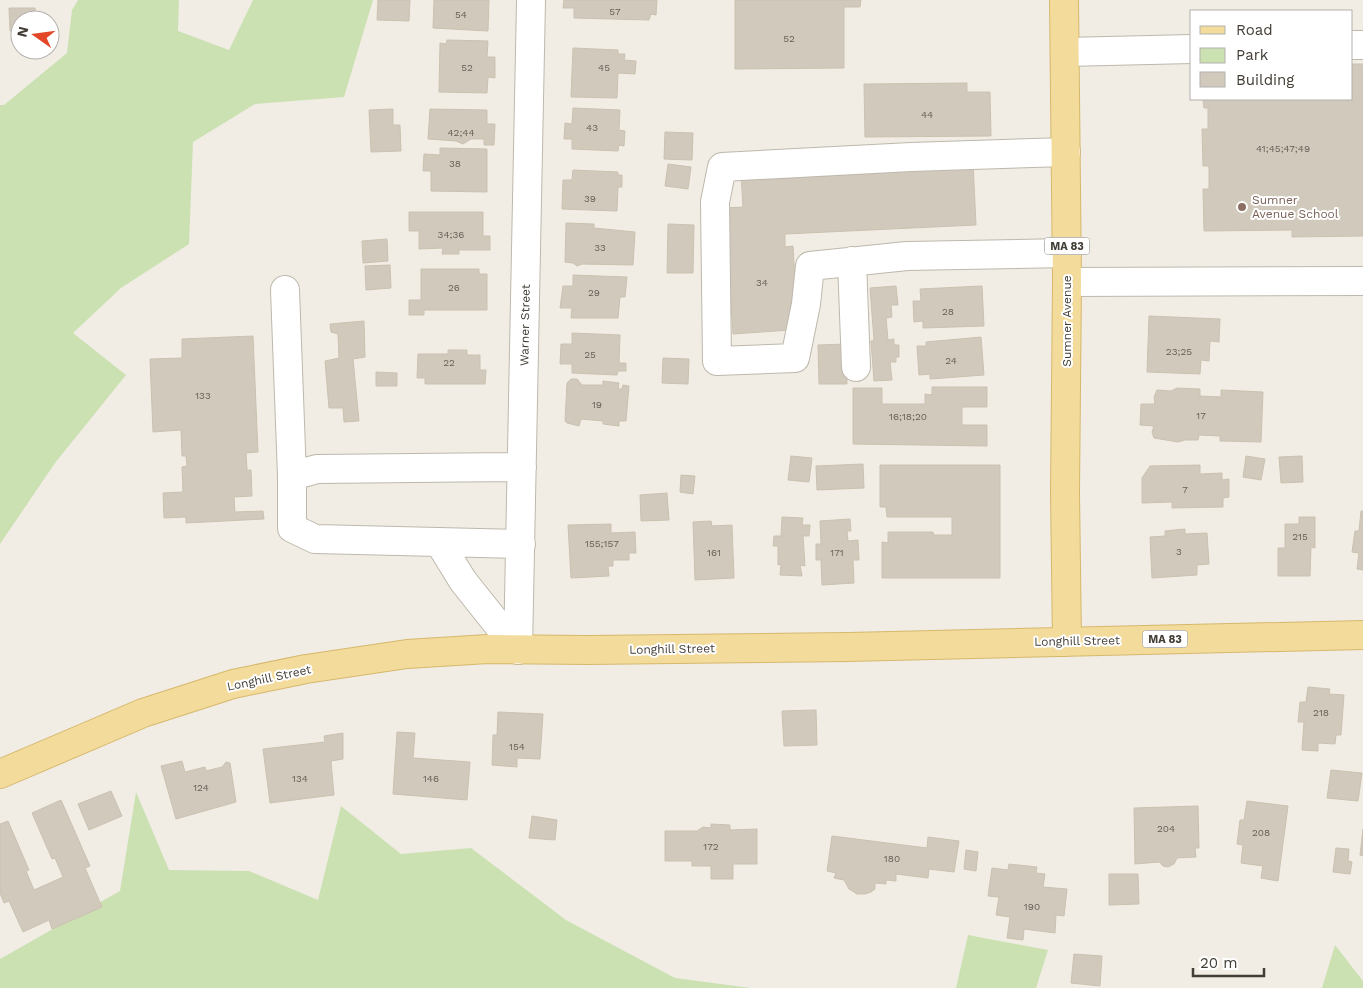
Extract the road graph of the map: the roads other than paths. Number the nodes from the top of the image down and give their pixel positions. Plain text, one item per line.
1 (531, 0) edge
2 (1064, 0) edge
3 (1190, 49) edge
4 (1065, 52) junction
5 (1066, 152) junction
6 (1067, 253) junction
7 (852, 261) junction
8 (1363, 281) edge
9 (1067, 282) junction
10 (285, 290) dead end
11 (856, 367) dead end
12 (522, 467) junction
13 (292, 476) junction
14 (439, 542) junction
15 (521, 544) junction
16 (1363, 635) edge
17 (1067, 642) junction
18 (518, 650) junction
19 (0, 774) edge

1 - 12 street, Warner Street
2 - 4 main road, Sumner Avenue / MA 83
3 - 4 street
4 - 5 main road, Sumner Avenue / MA 83
5 - 6 main road, Sumner Avenue / MA 83
5 - 7 street
6 - 7 street
6 - 9 main road, Sumner Avenue / MA 83
7 - 11 street
8 - 9 street
9 - 17 main road, Sumner Avenue / MA 83
10 - 13 street
12 - 13 street
12 - 15 street, Warner Street
13 - 14 street
14 - 15 street
14 - 18 street
15 - 18 street, Warner Street
16 - 17 main road, Longhill Street / MA 83
17 - 18 main road, Longhill Street
18 - 19 main road, Longhill Street

